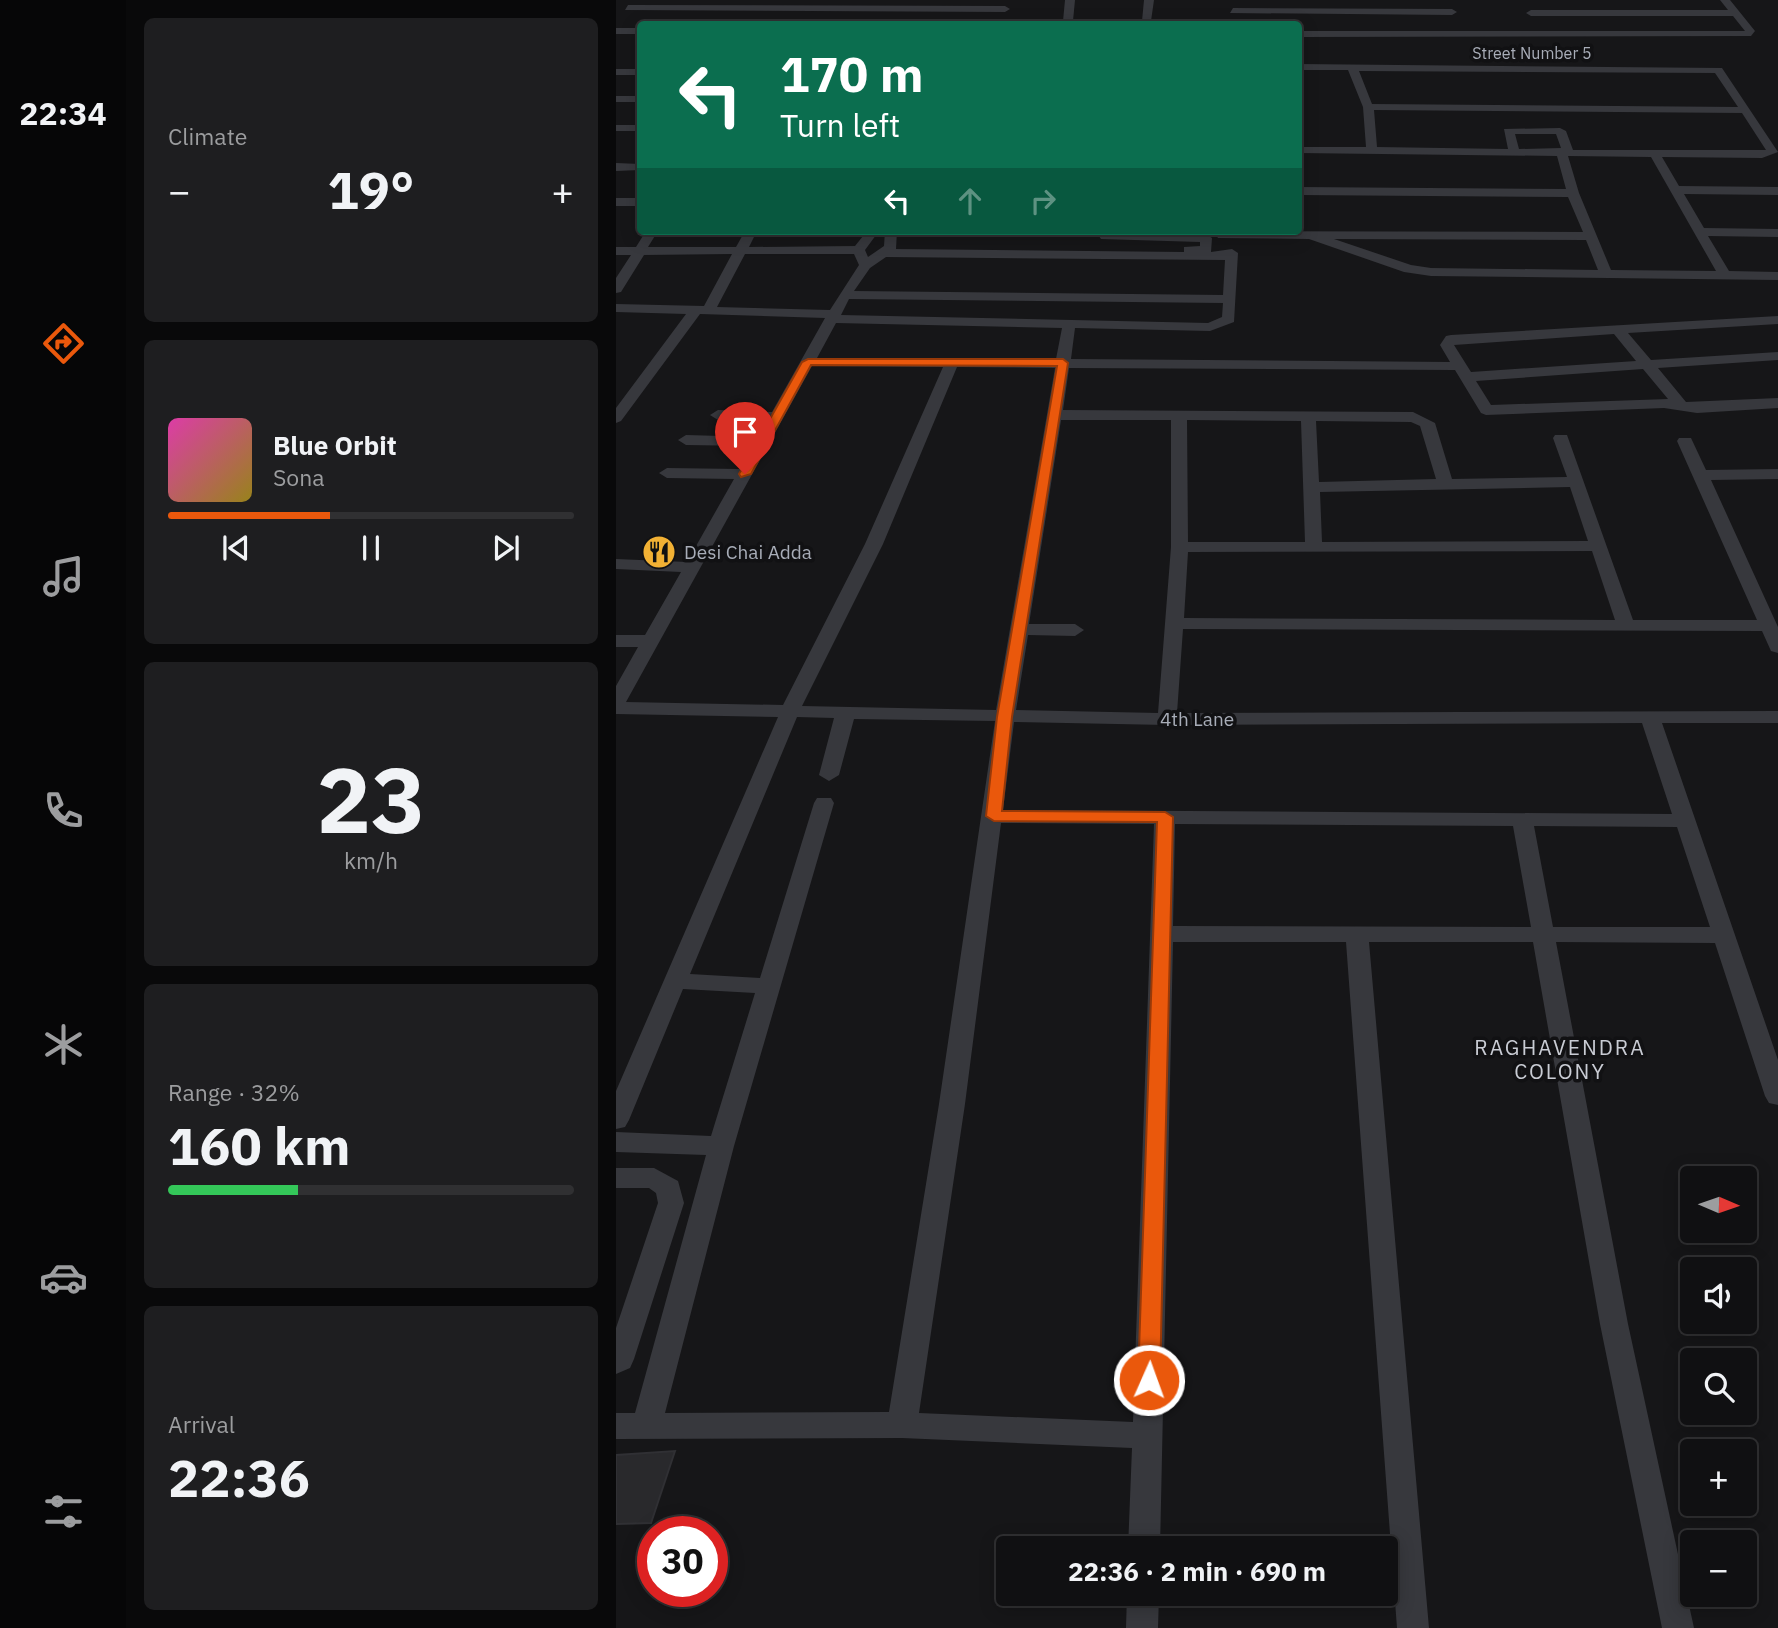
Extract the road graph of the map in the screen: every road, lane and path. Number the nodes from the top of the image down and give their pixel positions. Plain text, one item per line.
1 (635, 0) edge
2 (1070, 0) edge
3 (1149, 0) edge
4 (1447, 0) edge
5 (1525, 0) edge
6 (1725, 0) edge
7 (1008, 4) edge
8 (1233, 6) edge
9 (1452, 12) junction
10 (1531, 13) junction
11 (1736, 13) junction
12 (1000, 21) edge
13 (1068, 21) edge
14 (1146, 21) edge
15 (616, 31) edge
16 (637, 31) edge
17 (1302, 34) edge
18 (1462, 35) junction
19 (1540, 35) junction
20 (1302, 67) edge
21 (1352, 67) junction
22 (616, 72) edge
23 (637, 72) edge
24 (616, 99) edge
25 (637, 99) edge
26 (1368, 107) junction
27 (1743, 110) junction
28 (1649, 114) junction
29 (1657, 127) dead end
30 (616, 128) edge
31 (637, 128) edge
32 (1302, 150) edge
33 (1371, 150) junction
34 (1514, 151) junction
35 (1564, 151) junction
36 (1654, 153) junction
37 (616, 167) edge
38 (637, 167) edge
39 (1677, 190) junction
40 (1302, 191) edge
41 (1778, 191) edge
42 (1573, 193) junction
43 (616, 202) edge
44 (637, 202) edge
45 (1700, 232) junction
46 (1778, 233) edge
47 (650, 235) edge
48 (749, 235) edge
49 (870, 235) edge
50 (892, 235) edge
51 (1222, 235) edge
52 (1240, 235) edge
53 (1288, 235) edge
54 (1312, 236) junction
55 (1591, 236) junction
56 (1104, 243) dead end
57 (1147, 247) junction
58 (859, 250) junction
59 (616, 251) edge
60 (640, 251) junction
61 (739, 251) junction
62 (886, 254) junction
63 (1232, 254) junction
64 (865, 265) junction
65 (1607, 276) junction
66 (1725, 276) junction
67 (1778, 276) edge
68 (616, 289) edge
69 (845, 295) junction
70 (1230, 299) junction
71 (616, 308) edge
72 (703, 309) junction
73 (833, 316) junction
74 (1775, 324) edge
75 (1069, 325) junction
76 (1618, 330) junction
77 (1778, 356) edge
78 (808, 362) junction
79 (951, 362) junction
80 (1063, 363) junction
81 (1648, 365) junction
82 (1461, 371) junction
83 (1778, 403) edge
84 (1681, 405) junction
85 (718, 415) dead end
86 (1054, 415) junction
87 (1179, 416) junction
88 (1308, 417) junction
89 (616, 418) edge
90 (777, 418) junction
91 (1561, 438) dead end
92 (686, 440) dead end
93 (713, 441) junction
94 (1685, 441) dead end
95 (763, 442) junction
96 (667, 473) dead end
97 (695, 473) junction
98 (745, 474) junction
99 (1778, 474) edge
100 (1700, 475) junction
101 (1575, 482) junction
102 (1445, 484) junction
103 (1311, 487) junction
104 (1598, 546) junction
105 (1180, 547) junction
106 (1314, 547) junction
107 (616, 564) edge
108 (692, 567) junction
109 (1175, 623) junction
110 (1626, 625) junction
111 (1768, 626) junction
112 (1019, 629) junction
113 (1075, 630) dead end
114 (616, 641) edge
115 (651, 641) junction
116 (1778, 647) edge
117 (616, 706) edge
118 (791, 709) junction
119 (846, 711) junction
120 (1005, 717) junction
121 (1650, 717) junction
122 (1778, 717) edge
123 (1167, 719) junction
124 (829, 775) dead end
125 (824, 803) dead end
126 (994, 816) junction
127 (1165, 817) junction
128 (1522, 818) junction
129 (1686, 821) junction
130 (1162, 934) junction
131 (1357, 935) junction
132 (1544, 935) junction
133 (1724, 935) junction
134 (676, 981) junction
135 (767, 986) junction
136 (1778, 1096) edge
137 (616, 1120) edge
138 (616, 1142) edge
139 (721, 1146) junction
140 (616, 1178) edge
141 (616, 1362) edge
142 (902, 1425) junction
143 (616, 1426) edge
144 (646, 1427) junction
145 (1148, 1436) junction
146 (1144, 1536) edge
147 (1143, 1606) edge
148 (1142, 1628) edge
149 (1413, 1628) edge
150 (1678, 1628) edge

1 - 7 street
2 - 13 street
3 - 14 street
4 - 9 street
5 - 10 street
6 - 11 street
7 - 12 street
8 - 9 street
9 - 18 street
10 - 11 street
10 - 19 street
11 - 19 street
15 - 16 street
17 - 18 street
18 - 19 street
20 - 21 street, Street Number 5
21 - 26 street
21 - 27 street, Street Number 5
22 - 23 street
24 - 25 street
26 - 28 street
26 - 33 street
27 - 28 street
27 - 36 street
28 - 29 street
30 - 31 street
32 - 33 street
33 - 34 street
34 - 35 street
34 - 35 street
35 - 36 street
35 - 42 street
36 - 39 street
37 - 38 street
39 - 41 street
39 - 45 street
40 - 42 street
42 - 55 street
43 - 44 street
45 - 46 street
45 - 66 street
47 - 60 street
48 - 61 street
49 - 58 street
50 - 62 street
51 - 63 street
52 - 63 street
53 - 54 street
54 - 55 street
54 - 65 street
55 - 65 street
56 - 57 street
57 - 62 street
57 - 63 street
58 - 61 street
58 - 64 street
59 - 60 street
60 - 61 street
60 - 68 street
61 - 72 street
62 - 64 street
63 - 70 street
64 - 69 street
65 - 66 street
66 - 67 street
69 - 70 street
69 - 73 street
70 - 75 street
71 - 72 street
72 - 73 street
72 - 89 street
73 - 75 street
73 - 78 street
74 - 76 street
75 - 80 street
76 - 81 street
76 - 82 street
77 - 81 street
78 - 79 street
78 - 90 street
79 - 80 street
79 - 118 street
80 - 82 street
80 - 86 street
81 - 82 street
81 - 84 street
82 - 84 street
83 - 84 street
85 - 90 street
86 - 87 street
86 - 112 street
87 - 88 street
87 - 105 street
88 - 102 street
88 - 103 street
90 - 95 street
91 - 101 street
92 - 93 street
93 - 95 street
93 - 97 street
94 - 100 street
95 - 98 street
96 - 97 street
97 - 98 street
98 - 108 street
99 - 100 street
100 - 111 street
101 - 102 street
101 - 104 street
102 - 103 street
103 - 106 street
104 - 106 street
104 - 110 street
105 - 106 street
105 - 109 street
107 - 108 street
108 - 115 street
109 - 110 street
109 - 123 street
110 - 111 street
111 - 116 street
112 - 113 street
112 - 120 street
114 - 115 street
115 - 117 street
117 - 118 street, 4th Lane
118 - 119 street, 4th Lane
118 - 134 street
119 - 120 street, 4th Lane
119 - 124 street
120 - 123 street, 4th Lane
120 - 126 street
121 - 122 street, 4th Lane
121 - 123 street, 4th Lane
121 - 129 street
125 - 135 street
126 - 127 street
126 - 142 street
127 - 128 street
127 - 130 street
128 - 129 street
128 - 132 street
129 - 133 street
130 - 131 street
130 - 145 street
131 - 132 street
131 - 149 street
132 - 133 street
132 - 150 street
133 - 136 street
134 - 135 street
134 - 137 street
135 - 139 street
138 - 139 street
139 - 144 street
140 - 141 street
142 - 144 street
142 - 145 street
143 - 144 street
145 - 146 street
147 - 148 street

